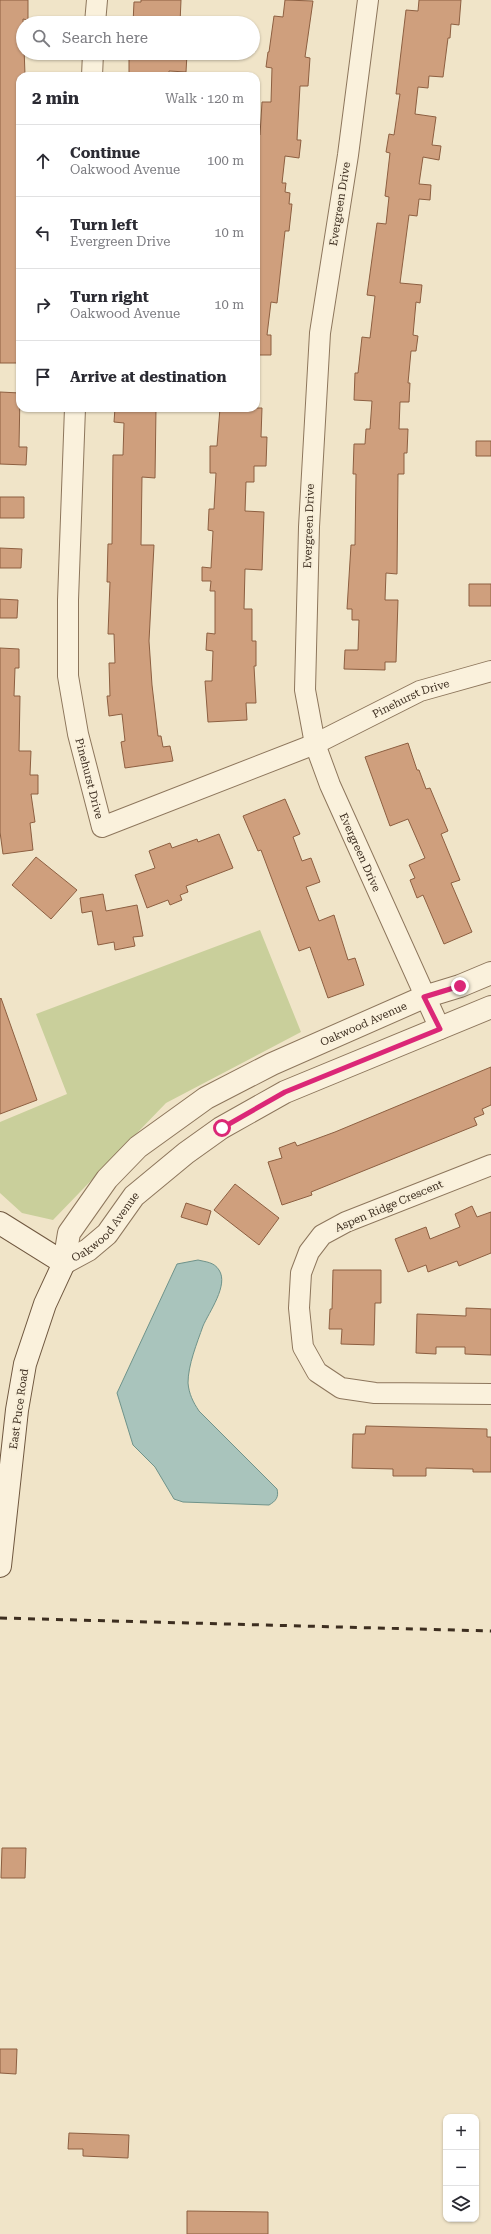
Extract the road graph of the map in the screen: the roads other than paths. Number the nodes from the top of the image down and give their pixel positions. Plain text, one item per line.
1 (97, 0) edge
2 (368, 0) edge
3 (96, 16) edge
4 (93, 60) edge
5 (92, 72) edge
6 (75, 412) edge
7 (491, 671) edge
8 (315, 744) junction
9 (491, 972) edge
10 (424, 997) junction
11 (491, 1007) edge
12 (440, 1029) junction
13 (491, 1165) edge
14 (0, 1223) edge
15 (64, 1264) junction
16 (491, 1394) edge
17 (0, 1566) edge

1 - 3 street
2 - 8 street, Evergreen Drive
4 - 5 street
6 - 8 street, Pinehurst Drive
7 - 8 street, Pinehurst Drive
8 - 10 street, Evergreen Drive
9 - 10 street, Oakwood Avenue
10 - 12 street, Evergreen Drive
10 - 15 street, Oakwood Avenue
11 - 12 street, Oakwood Avenue
12 - 15 street, Oakwood Avenue
13 - 16 street, Aspen Ridge Crescent
14 - 15 street
15 - 17 street, East Puce Road

